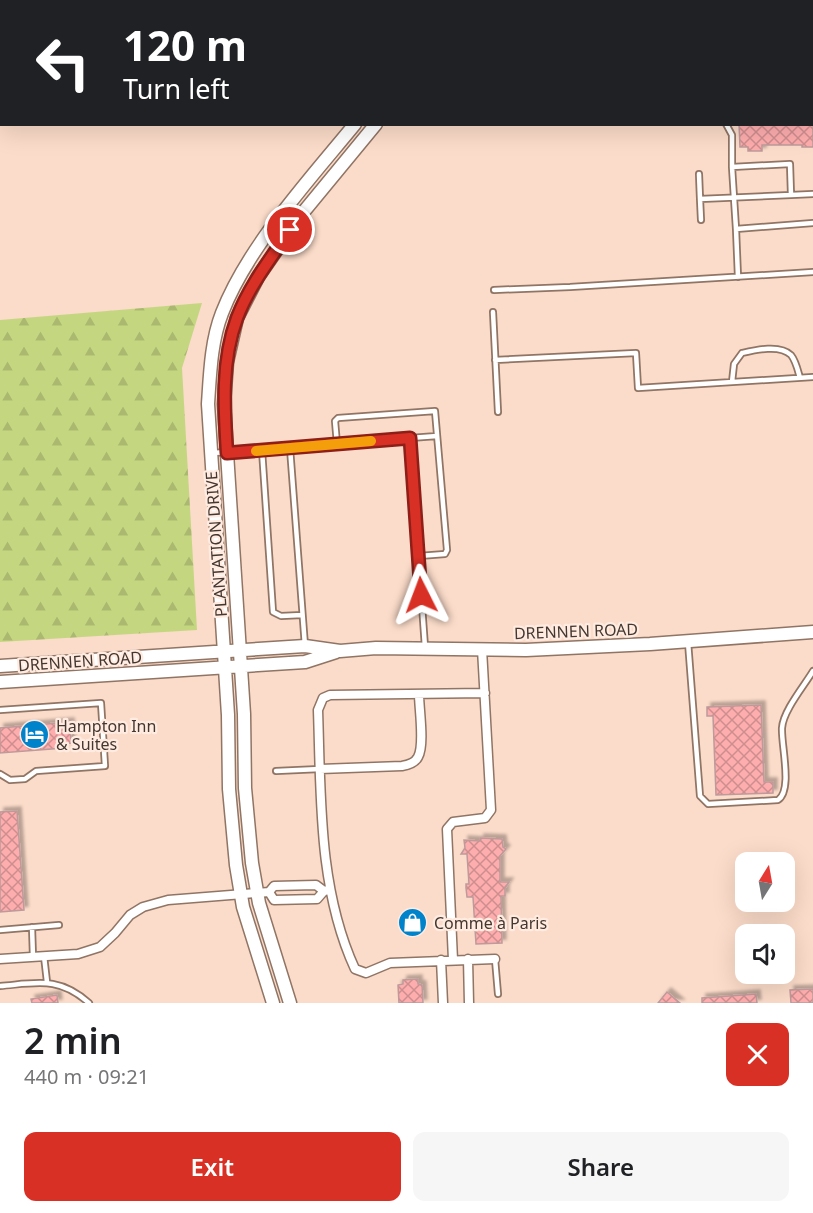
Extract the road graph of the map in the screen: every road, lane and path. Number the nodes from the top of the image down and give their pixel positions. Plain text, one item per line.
1 (353, 126) edge
2 (374, 126) edge
3 (727, 126) edge
4 (732, 167) junction
5 (699, 174) dead end
6 (813, 194) edge
7 (791, 195) junction
8 (733, 198) junction
9 (700, 199) junction
10 (701, 220) dead end
11 (813, 223) edge
12 (735, 229) junction
13 (813, 272) edge
14 (738, 277) junction
15 (494, 290) dead end
16 (227, 303) junction
17 (242, 308) junction
18 (493, 312) dead end
19 (495, 360) junction
20 (813, 377) edge
21 (800, 378) junction
22 (732, 382) junction
23 (498, 412) dead end
24 (437, 436) junction
25 (410, 438) junction
26 (337, 444) junction
27 (290, 448) junction
28 (262, 450) junction
29 (212, 453) junction
30 (227, 453) junction
31 (419, 556) junction
32 (303, 615) junction
33 (813, 632) edge
34 (688, 642) junction
35 (304, 646) junction
36 (425, 648) junction
37 (482, 649) junction
38 (240, 650) junction
39 (224, 651) junction
40 (340, 651) junction
41 (0, 666) edge
42 (241, 667) junction
43 (225, 668) junction
44 (813, 671) edge
45 (0, 682) edge
46 (485, 693) junction
47 (419, 694) junction
48 (0, 710) edge
49 (320, 769) junction
50 (276, 771) dead end
51 (0, 774) edge
52 (297, 886) junction
53 (327, 890) junction
54 (263, 893) junction
55 (241, 895) junction
56 (297, 900) junction
57 (59, 925) dead end
58 (32, 927) junction
59 (0, 930) edge
60 (44, 956) junction
61 (33, 957) junction
62 (495, 958) joint
63 (0, 959) edge
64 (468, 959) junction
65 (441, 960) junction
66 (453, 960) junction
67 (47, 982) junction
68 (0, 986) edge
69 (498, 994) dead end
70 (89, 1003) edge
71 (273, 1003) edge
72 (290, 1003) edge
73 (443, 1003) edge
74 (470, 1003) edge

1 - 16 street, PLANTATION DRIVE
2 - 17 street, PLANTATION DRIVE
3 - 4 lane
4 - 7 lane
4 - 8 lane
5 - 9 lane
6 - 7 lane
7 - 8 lane
8 - 9 lane
8 - 12 lane
9 - 10 lane
11 - 12 lane
12 - 14 lane
13 - 14 lane
14 - 15 lane
16 - 17 street
16 - 29 street, PLANTATION DRIVE
17 - 30 street, PLANTATION DRIVE
18 - 19 lane
19 - 22 lane
19 - 23 lane
20 - 21 lane
21 - 22 lane
21 - 22 lane
24 - 25 lane
24 - 26 lane
24 - 31 lane
25 - 26 lane
25 - 31 lane
26 - 27 lane
27 - 28 lane
27 - 32 lane
28 - 30 lane
28 - 32 lane
29 - 30 lane
29 - 39 street, PLANTATION DRIVE
30 - 38 street, PLANTATION DRIVE
31 - 36 lane
32 - 35 lane
33 - 34 street, DRENNEN ROAD
34 - 37 street, DRENNEN ROAD
34 - 44 lane
35 - 38 street, DRENNEN ROAD
35 - 40 street, DRENNEN ROAD
36 - 37 street, DRENNEN ROAD
36 - 40 street, DRENNEN ROAD
37 - 46 street
38 - 39 street, DRENNEN ROAD
38 - 42 street, PLANTATION DRIVE
39 - 41 street, DRENNEN ROAD
39 - 43 street, PLANTATION DRIVE
40 - 42 street, DRENNEN ROAD
42 - 43 street, DRENNEN ROAD
42 - 54 street, PLANTATION DRIVE
43 - 45 street, DRENNEN ROAD
43 - 55 street, PLANTATION DRIVE
46 - 47 street
46 - 66 street
47 - 49 street
47 - 49 street
48 - 51 lane
49 - 50 lane
49 - 53 street
52 - 53 street
52 - 54 street
52 - 56 street
53 - 56 street
53 - 65 street
54 - 55 street
54 - 56 street
54 - 72 street, PLANTATION DRIVE
55 - 60 street
55 - 71 street, PLANTATION DRIVE
57 - 58 lane
58 - 59 lane
58 - 61 lane
60 - 61 street
60 - 67 lane
61 - 63 street
62 - 64 street
62 - 69 lane
64 - 66 street
64 - 74 street
65 - 66 street
65 - 73 street
67 - 68 lane
67 - 70 lane

